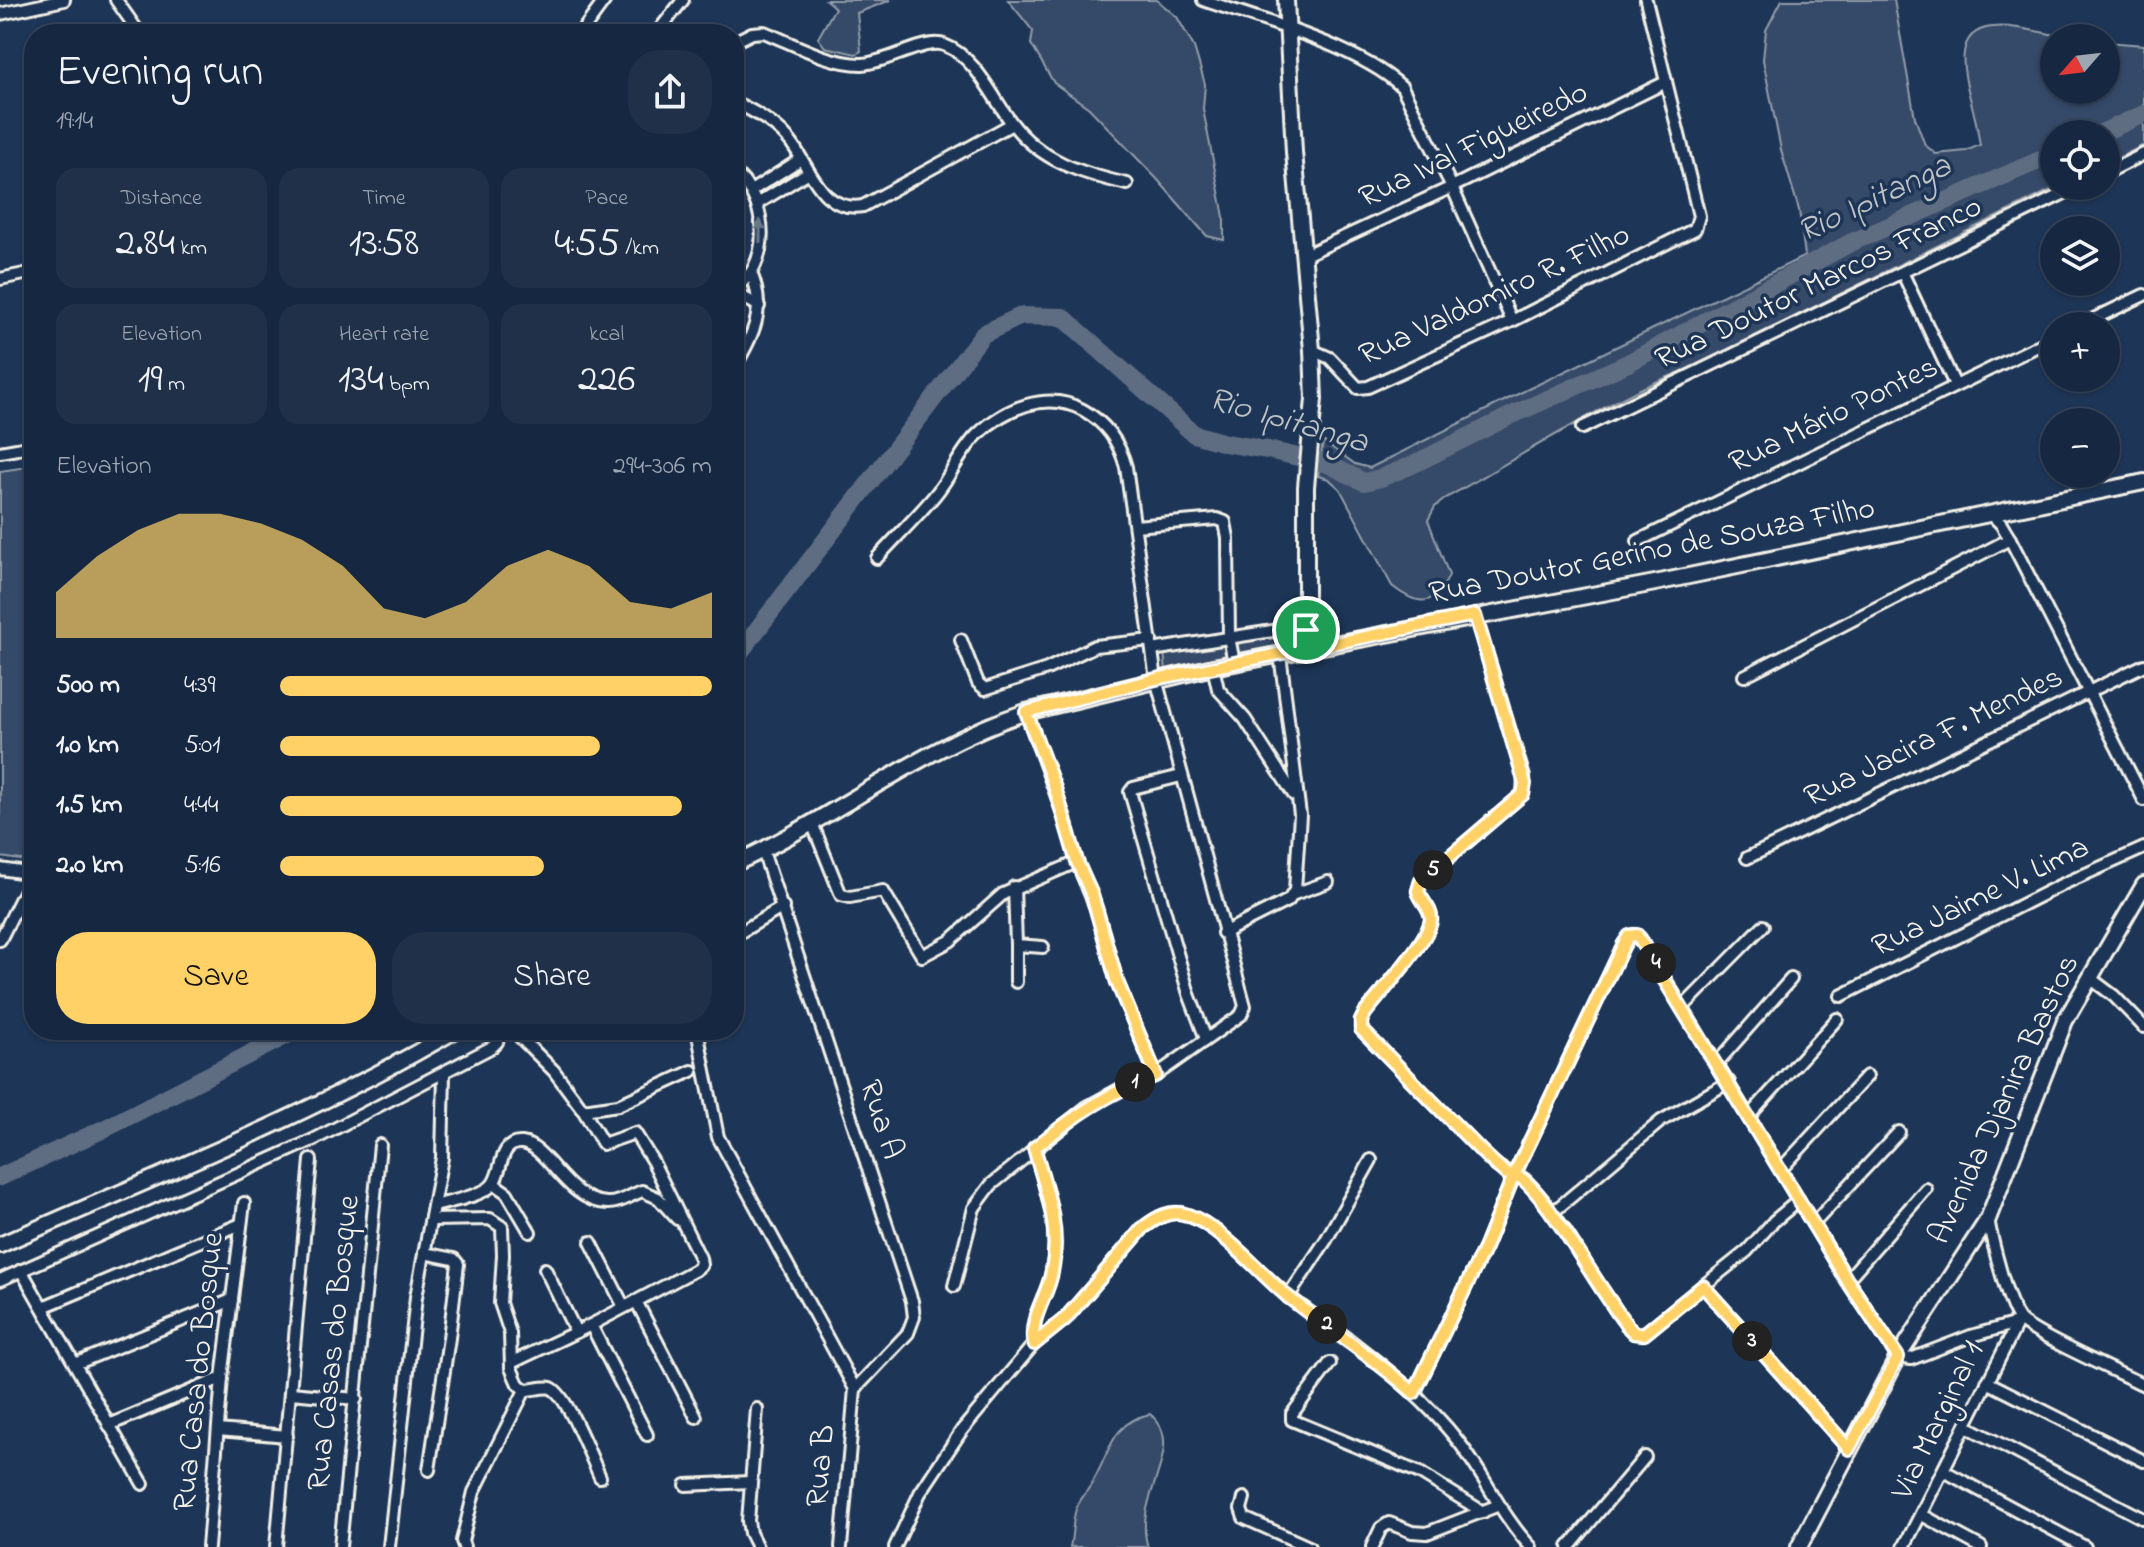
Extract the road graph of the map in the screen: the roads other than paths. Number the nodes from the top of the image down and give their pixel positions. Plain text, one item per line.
1 (64, 0) edge
2 (116, 0) edge
3 (605, 0) edge
4 (683, 0) edge
5 (1203, 0) edge
6 (1286, 0) edge
7 (1646, 0) edge
8 (0, 14) edge
9 (133, 24) edge
10 (587, 24) edge
11 (664, 24) edge
12 (1288, 29) junction
13 (744, 37) edge
14 (1666, 82) junction
15 (744, 108) edge
16 (1012, 124) junction
17 (2144, 154) edge
18 (801, 159) junction
19 (2120, 166) edge
20 (809, 172) junction
21 (744, 183) edge
22 (1127, 184) dead end
23 (1452, 187) junction
24 (751, 191) junction
25 (2051, 200) edge
26 (757, 204) junction
27 (1303, 256) junction
28 (751, 273) junction
29 (24, 274) edge
30 (1903, 274) junction
31 (0, 279) edge
32 (744, 280) edge
33 (2144, 295) edge
34 (744, 297) edge
35 (759, 306) junction
36 (2108, 312) edge
37 (1512, 321) junction
38 (2040, 345) edge
39 (744, 350) edge
40 (1312, 350) junction
41 (1955, 385) junction
42 (1582, 428) dead end
43 (24, 448) edge
44 (0, 452) edge
45 (2144, 482) edge
46 (1990, 513) junction
47 (1135, 526) junction
48 (2010, 539) junction
49 (1638, 541) dead end
50 (877, 558) dead end
51 (1475, 615) junction
52 (1302, 628) junction
53 (1229, 637) junction
54 (961, 640) dead end
55 (1152, 645) junction
56 (1321, 646) junction
57 (1303, 649) junction
58 (1280, 654) junction
59 (1234, 663) junction
60 (2144, 665) edge
61 (1213, 667) junction
62 (1744, 676) dead end
63 (1156, 679) junction
64 (2090, 691) junction
65 (1026, 712) junction
66 (1181, 776) junction
67 (1297, 800) junction
68 (2144, 800) edge
69 (812, 823) junction
70 (2144, 848) edge
71 (763, 851) junction
72 (1747, 858) dead end
73 (744, 860) edge
74 (1077, 862) junction
75 (0, 869) edge
76 (24, 873) edge
77 (1328, 882) dead end
78 (2144, 885) edge
79 (1014, 887) junction
80 (24, 893) edge
81 (1292, 897) junction
82 (783, 907) junction
83 (1763, 926) dead end
84 (744, 930) edge
85 (1223, 933) junction
86 (0, 940) edge
87 (1016, 945) junction
88 (1043, 947) dead end
89 (2090, 978) junction
90 (1791, 979) dead end
91 (1016, 982) dead end
92 (1841, 996) dead end
93 (1683, 1007) junction
94 (1837, 1019) dead end
95 (2144, 1027) edge
96 (1206, 1039) junction
97 (438, 1040) edge
98 (498, 1040) edge
99 (523, 1040) edge
100 (699, 1040) edge
101 (1717, 1063) junction
102 (692, 1071) dead end
103 (444, 1074) junction
104 (1156, 1075) junction
105 (1867, 1076) dead end
106 (1729, 1082) junction
107 (583, 1110) junction
108 (1749, 1116) junction
109 (1899, 1132) dead end
110 (380, 1145) dead end
111 (1034, 1148) junction
112 (311, 1160) dead end
113 (1371, 1160) dead end
114 (1781, 1169) junction
115 (1514, 1175) junction
116 (494, 1184) junction
117 (1926, 1189) dead end
118 (1799, 1200) junction
119 (244, 1203) dead end
120 (434, 1206) junction
121 (1552, 1213) junction
122 (1988, 1219) junction
123 (432, 1220) junction
124 (241, 1224) junction
125 (1813, 1224) junction
126 (684, 1226) junction
127 (530, 1232) dead end
128 (591, 1242) dead end
129 (0, 1245) edge
130 (424, 1253) junction
131 (545, 1269) dead end
132 (21, 1270) junction
133 (0, 1280) edge
134 (1847, 1280) junction
135 (954, 1286) dead end
136 (1703, 1286) junction
137 (1288, 1297) junction
138 (232, 1300) junction
139 (636, 1301) junction
140 (43, 1307) junction
141 (624, 1307) junction
142 (2018, 1321) junction
143 (591, 1325) junction
144 (576, 1332) junction
145 (1034, 1344) junction
146 (1898, 1357) junction
147 (511, 1363) junction
148 (1330, 1363) dead end
149 (75, 1364) junction
150 (222, 1378) junction
151 (1987, 1382) junction
152 (2144, 1385) edge
153 (855, 1389) junction
154 (525, 1390) junction
155 (291, 1393) junction
156 (1414, 1393) junction
157 (356, 1399) junction
158 (757, 1409) dead end
159 (696, 1417) dead end
160 (109, 1425) junction
161 (1966, 1426) junction
162 (218, 1430) junction
163 (647, 1435) dead end
164 (287, 1436) junction
165 (1849, 1449) junction
166 (1645, 1457) dead end
167 (2144, 1461) edge
168 (429, 1470) dead end
169 (1944, 1471) junction
170 (600, 1477) dead end
171 (750, 1482) junction
172 (143, 1484) dead end
173 (686, 1485) dead end
174 (1244, 1498) dead end
175 (1499, 1505) junction
176 (1483, 1512) junction
177 (1922, 1515) junction
178 (2142, 1518) edge
179 (208, 1547) edge
180 (276, 1547) edge
181 (340, 1547) edge
182 (389, 1547) edge
183 (464, 1547) edge
184 (757, 1547) edge
185 (841, 1547) edge
186 (895, 1547) edge
187 (1309, 1547) edge
188 (1372, 1547) edge
189 (1529, 1547) edge
190 (1569, 1547) edge
191 (1799, 1547) edge
192 (1904, 1547) edge
193 (1981, 1547) edge
194 (2085, 1547) edge

1 - 8 street
2 - 9 street
3 - 10 street
4 - 11 street
5 - 12 street
6 - 12 main road
7 - 14 street
12 - 23 street
12 - 27 main road
13 - 16 street
14 - 23 street, Rua Ival Figueiredo
14 - 37 street, Rua Valdomiro R. Filho
15 - 18 street
16 - 20 street
16 - 22 street
17 - 19 street
18 - 20 street
18 - 24 street
20 - 26 street
21 - 24 street
23 - 27 street, Rua Ival Figueiredo
23 - 37 street
24 - 26 street
25 - 30 street, Rua Doutor Marcos Franco
28 -> 26 street
27 - 40 main road
28 - 32 street
28 - 35 street
29 - 31 street
30 - 41 street
30 - 42 street, Rua Doutor Marcos Franco
33 - 36 street
34 - 35 street
35 - 39 street
37 - 40 street, Rua Valdomiro R. Filho
38 - 41 street, Rua Mário Pontes
40 - 52 main road
41 - 49 street, Rua Mário Pontes
43 - 44 street
45 - 46 main road, Rua Doutor Gerino de Souza Filho
46 - 48 street
46 - 51 main road, Rua Doutor Gerino de Souza Filho
47 - 50 street
47 - 53 street
47 - 55 street
48 - 62 street
48 - 64 street
51 - 56 main road, Rua Doutor Gerino de Souza Filho
51 - 115 street
52 - 53 street
52 - 56 main road
52 - 57 main road
53 - 55 street
53 - 59 street
54 - 55 street
55 - 63 street
56 - 57 main road, Rua Doutor Gerino de Souza Filho
57 - 58 main road, Rua Doutor Gerino de Souza Filho
58 - 59 main road, Rua Doutor Gerino de Souza Filho
58 - 67 street
59 - 61 main road, Rua Doutor Gerino de Souza Filho
60 - 64 street, Rua Jacira F. Mendes
61 - 63 main road, Rua Doutor Gerino de Souza Filho
61 - 67 street
63 - 65 main road, Rua Doutor Gerino de Souza Filho
63 - 66 street
64 - 68 street
64 - 72 street, Rua Jacira F. Mendes
65 - 69 main road, Rua Doutor Gerino de Souza Filho
65 - 74 street
66 - 85 street
66 - 96 street
67 - 81 street
69 - 71 main road, Rua Doutor Gerino de Souza Filho
69 - 79 street
70 - 92 street, Rua Jaime V. Lima
71 - 73 main road, Rua Doutor Gerino de Souza Filho
71 - 82 street, Rua A
74 - 79 street
74 - 104 street
75 - 76 street
77 - 81 street
78 - 89 main road, Avenida Djanira Bastos
79 - 87 street
80 - 86 street
81 - 85 street
82 - 84 street
82 - 153 street, Rua A
83 - 93 street
85 - 96 street
87 - 88 street
87 - 91 street
89 - 95 street
89 - 122 main road, Avenida Djanira Bastos
90 - 101 street
93 - 101 street
93 - 115 street
94 - 108 street
96 - 104 street
97 - 129 main road
98 - 103 street
99 - 107 street
100 - 153 street
101 - 106 street
102 - 107 street
103 - 120 street
103 - 132 street
104 - 111 street
105 - 114 street
106 - 108 street
106 - 121 street
107 - 126 street
108 - 114 street
109 - 125 street
110 - 157 street, Rua Casas do Bosque
111 - 135 street
111 - 145 street
112 - 155 street
113 - 137 street
114 - 118 street
115 - 121 street
115 - 156 street
116 - 120 street
116 - 126 street
116 - 127 street
117 - 134 street
118 - 125 street
118 - 136 street
119 - 124 street, Rua Casa do Bosque
120 - 123 street
121 - 136 street
122 - 142 street
122 - 146 main road, Avenida Djanira Bastos
123 - 130 street
123 - 147 street
124 - 138 street, Rua Casa do Bosque
124 - 140 street
125 - 134 street
126 - 139 street
128 - 141 street
130 - 168 street
130 - 182 street
131 - 144 street
132 - 133 street
132 - 140 street, Rua Casa do Bosque
134 - 146 street
136 - 165 street
137 - 145 street
137 - 156 street
138 - 149 street
138 - 150 street, Rua Casa do Bosque
139 - 141 street
139 - 159 street
140 - 149 street, Rua Casa do Bosque
141 - 143 street
142 - 146 street
142 - 151 street, Via Marginal 1
142 - 152 street
143 - 144 street
143 - 163 street
144 - 147 street
145 - 186 street
146 - 165 main road, Avenida Djanira Bastos
147 - 154 street
148 - 176 street
149 - 160 street, Rua Casa do Bosque
150 - 160 street
150 - 162 street, Rua Casa do Bosque
151 - 161 street, Via Marginal 1
151 - 167 street
153 - 185 street, Rua B
154 - 170 street
154 - 183 street
155 - 157 street
155 - 164 street
156 - 175 street
157 - 181 street, Rua Casas do Bosque
158 - 171 street
160 - 172 street, Rua Casa do Bosque
161 - 169 street, Via Marginal 1
161 - 178 street
162 - 164 street
162 - 179 street, Rua Casa do Bosque
164 - 180 street
165 - 191 main road, Avenida Djanira Bastos
166 - 190 street
169 - 177 street, Via Marginal 1
169 - 194 street
171 - 173 street
171 - 184 street
174 - 187 street
175 - 176 street
175 - 189 street
176 - 188 street
177 - 192 street, Via Marginal 1
177 - 193 street

